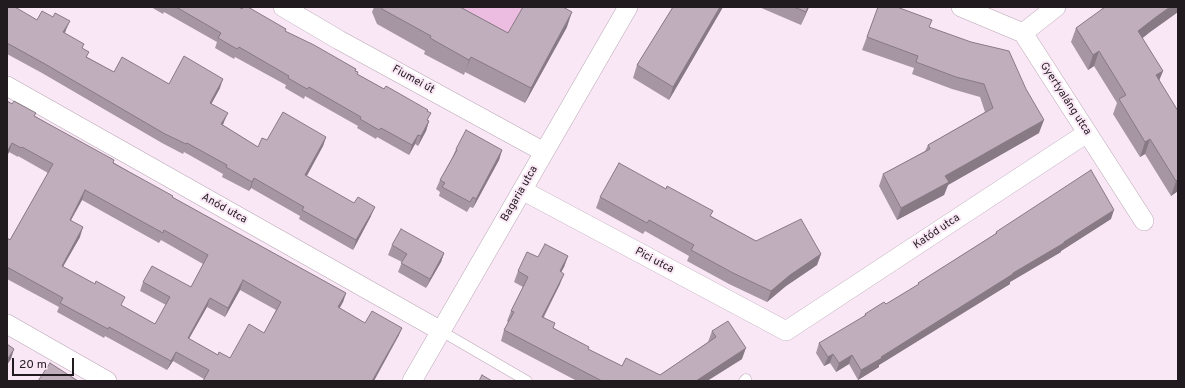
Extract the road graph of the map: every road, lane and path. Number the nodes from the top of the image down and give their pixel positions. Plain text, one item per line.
1 (283, 7) edge
2 (628, 7) edge
3 (961, 7) edge
4 (1056, 7) edge
5 (1022, 33) junction
6 (7, 86) edge
7 (1087, 133) junction
8 (544, 152) junction
9 (522, 190) junction
10 (1144, 221) dead end
11 (7, 324) edge
12 (441, 331) junction
13 (786, 331) joint
14 (107, 381) edge
15 (412, 381) edge
16 (527, 381) edge

1 - 8 street, Fiumei út
2 - 8 street, Bagaria utca
3 - 5 street
4 - 5 street
5 - 7 street, Gyertyaláng utca
6 - 12 street, Anód utca
7 - 10 street, Gyertyaláng utca
7 - 13 street, Katód utca
8 - 9 street, Bagaria utca
9 - 12 street, Bagaria utca
9 - 13 street, Pici utca
11 - 14 street
12 - 15 street, Bagaria utca
12 - 16 lane

